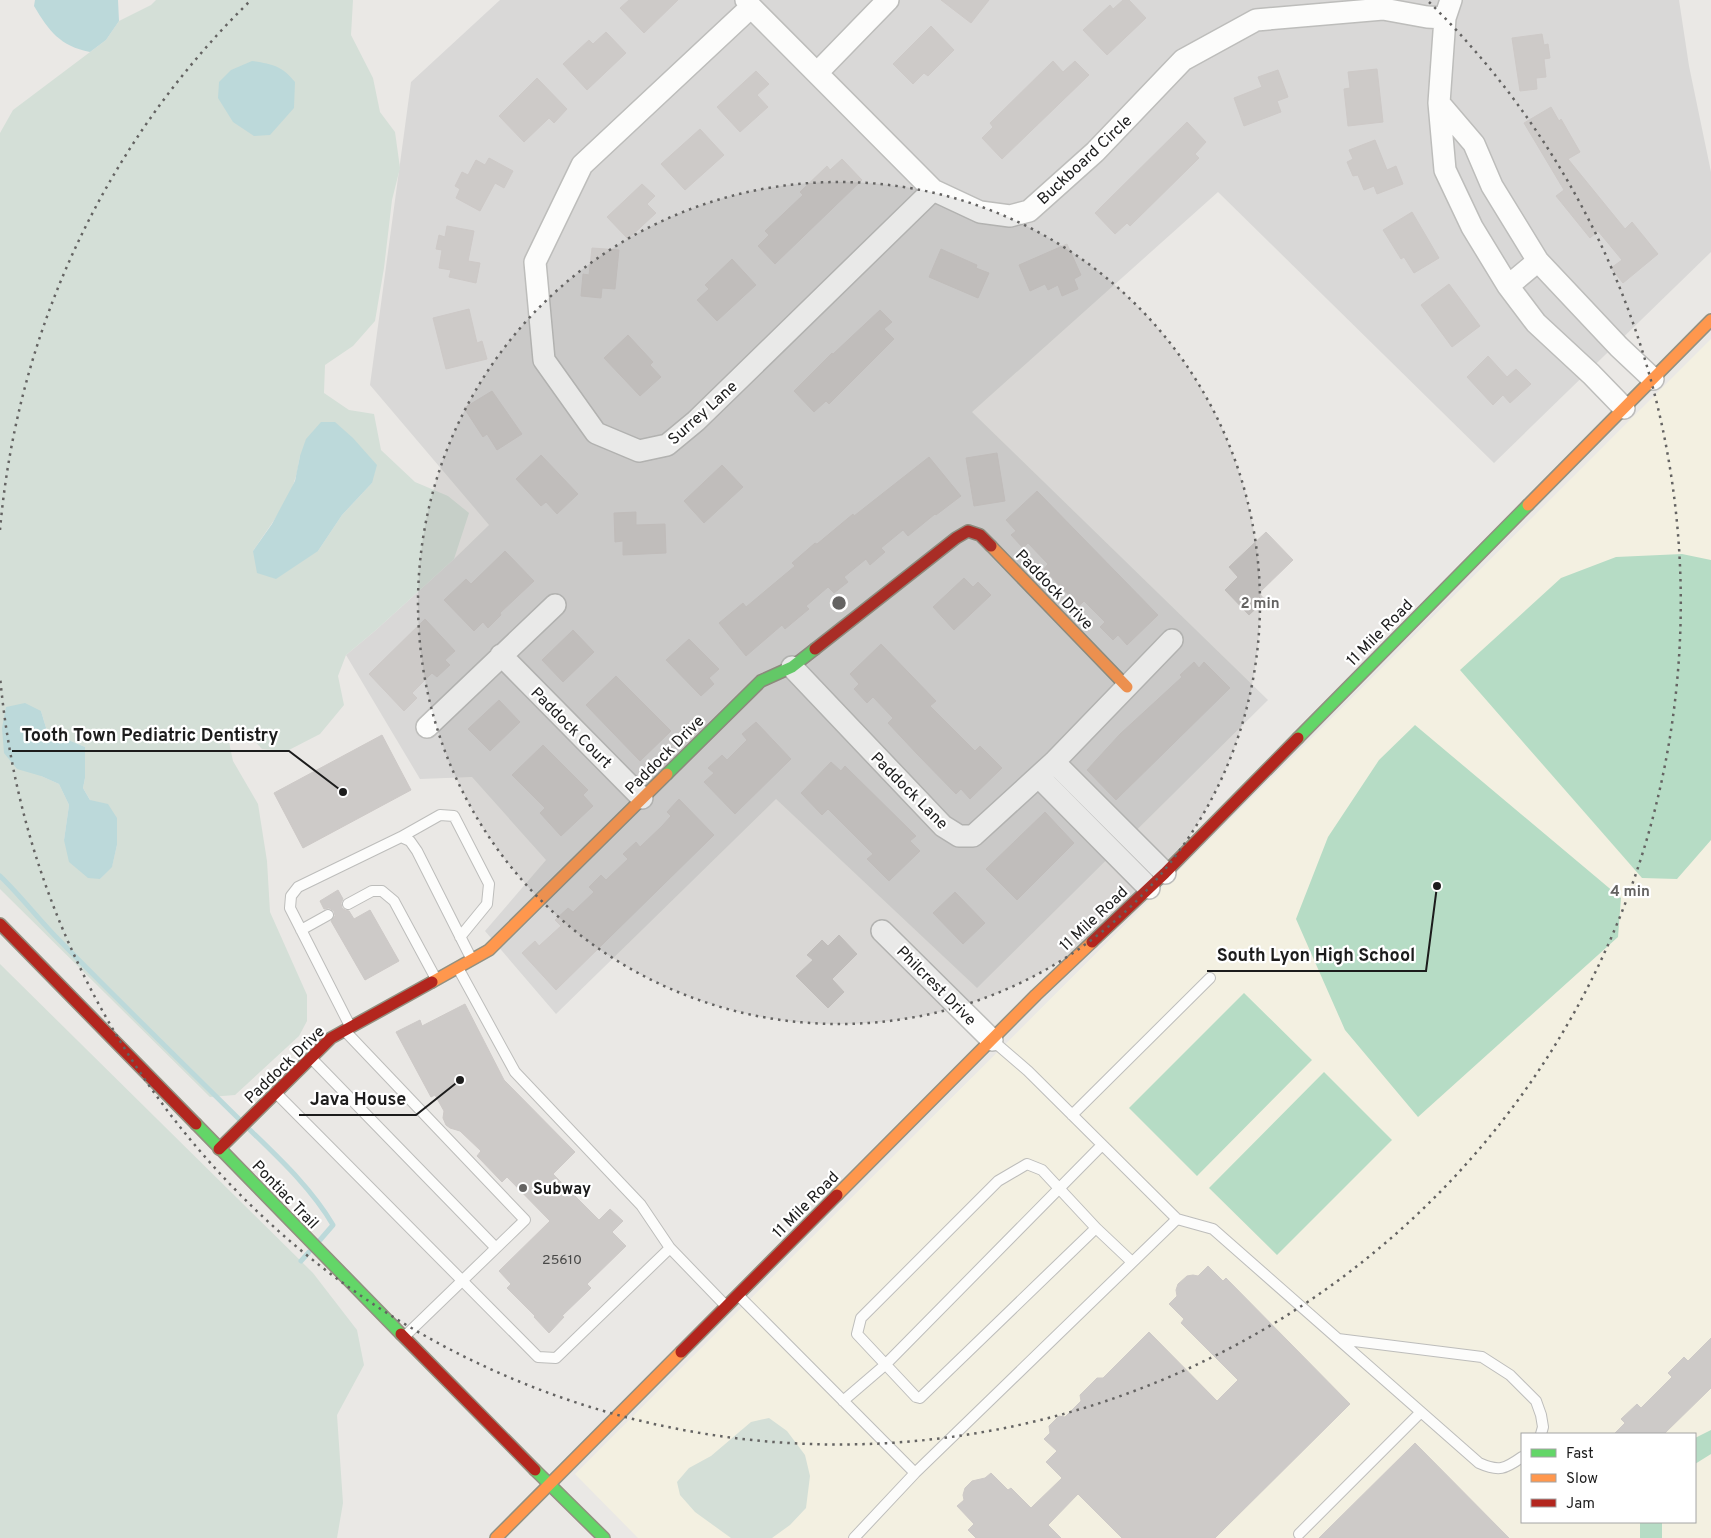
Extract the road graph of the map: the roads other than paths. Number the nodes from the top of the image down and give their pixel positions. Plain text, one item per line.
1 (888, 0) edge
2 (748, 4) edge
3 (1448, 9) edge
4 (817, 73) junction
5 (1439, 103) junction
6 (933, 190) junction
7 (1538, 261) junction
8 (1508, 286) junction
9 (1711, 320) edge
10 (1653, 379) junction
11 (1624, 408) junction
12 (555, 605) dead end
13 (1172, 640) dead end
14 (502, 655) junction
15 (792, 667) junction
16 (1127, 687) junction
17 (427, 727) dead end
18 (1047, 769) junction
19 (642, 798) junction
20 (401, 837) junction
21 (1165, 873) junction
22 (1149, 888) junction
23 (348, 904) dead end
24 (328, 915) dead end
25 (0, 924) edge
26 (301, 930) junction
27 (882, 931) dead end
28 (460, 937) junction
29 (472, 960) junction
30 (458, 968) junction
31 (1210, 978) dead end
32 (437, 979) junction
33 (347, 1029) junction
34 (992, 1040) junction
35 (311, 1058) junction
36 (276, 1093) junction
37 (1072, 1115) junction
38 (1102, 1145) junction
39 (220, 1149) junction
40 (1060, 1188) junction
41 (1177, 1219) junction
42 (1096, 1228) junction
43 (496, 1248) junction
44 (670, 1248) junction
45 (1132, 1262) junction
46 (462, 1280) junction
47 (737, 1295) junction
48 (726, 1306) junction
49 (404, 1337) junction
50 (1338, 1339) junction
51 (885, 1365) junction
52 (843, 1401) junction
53 (1421, 1412) junction
54 (1541, 1433) edge
55 (1521, 1458) edge
56 (915, 1472) junction
57 (550, 1484) junction
58 (1299, 1534) dead end
59 (496, 1538) edge
60 (604, 1538) edge
61 (854, 1538) edge

1 - 4 street
2 - 4 street, Buckboard Circle
2 - 6 street, Surrey Lane
3 - 5 street
3 - 6 street, Buckboard Circle
4 - 6 street, Buckboard Circle
5 - 7 street
5 - 8 street
7 - 8 street
7 - 10 street
8 - 11 street
9 - 10 street, 11 Mile Road
10 - 11 street, 11 Mile Road
11 - 21 street, 11 Mile Road
12 - 14 street
13 - 16 street, Paddock Lane
14 - 17 street
14 - 19 street, Paddock Court
15 - 16 street, Paddock Drive
15 - 18 street, Paddock Lane
15 - 19 street, Paddock Drive
16 - 18 street, Paddock Lane
18 - 21 street
18 - 22 street
19 - 29 street, Paddock Drive
20 - 26 lane
20 - 28 lane
20 - 28 lane
21 - 22 street, 11 Mile Road
22 - 34 street, 11 Mile Road
23 - 32 lane
24 - 26 lane
25 - 39 street, Pontiac Trail
26 - 33 lane
27 - 34 street, Philcrest Drive
28 - 29 lane
29 - 30 street, Paddock Drive
30 - 32 street, Paddock Drive
30 - 44 lane
31 - 37 lane
32 - 33 street, Paddock Drive
33 - 35 street, Paddock Drive
33 - 43 lane
34 - 37 lane
34 - 47 street, 11 Mile Road
35 - 36 street, Paddock Drive
35 - 43 lane
36 - 39 street, Paddock Drive
36 - 46 lane
37 - 38 lane
38 - 40 lane
38 - 41 lane
39 - 49 street, Pontiac Trail
40 - 42 lane
40 - 51 lane
40 - 51 lane
41 - 45 lane
41 - 50 lane
42 - 45 lane
42 - 51 lane
43 - 46 lane
44 - 46 lane
44 - 48 lane
45 - 56 lane
46 - 49 lane
47 - 48 street, 11 Mile Road
47 - 52 lane
48 - 57 street, 11 Mile Road
49 - 57 street, Pontiac Trail
50 - 53 lane
50 - 54 lane
51 - 52 lane
52 - 56 lane
53 - 55 lane
53 - 58 lane
56 - 61 lane
57 - 59 street, 11 Mile Road
57 - 60 street, Pontiac Trail

